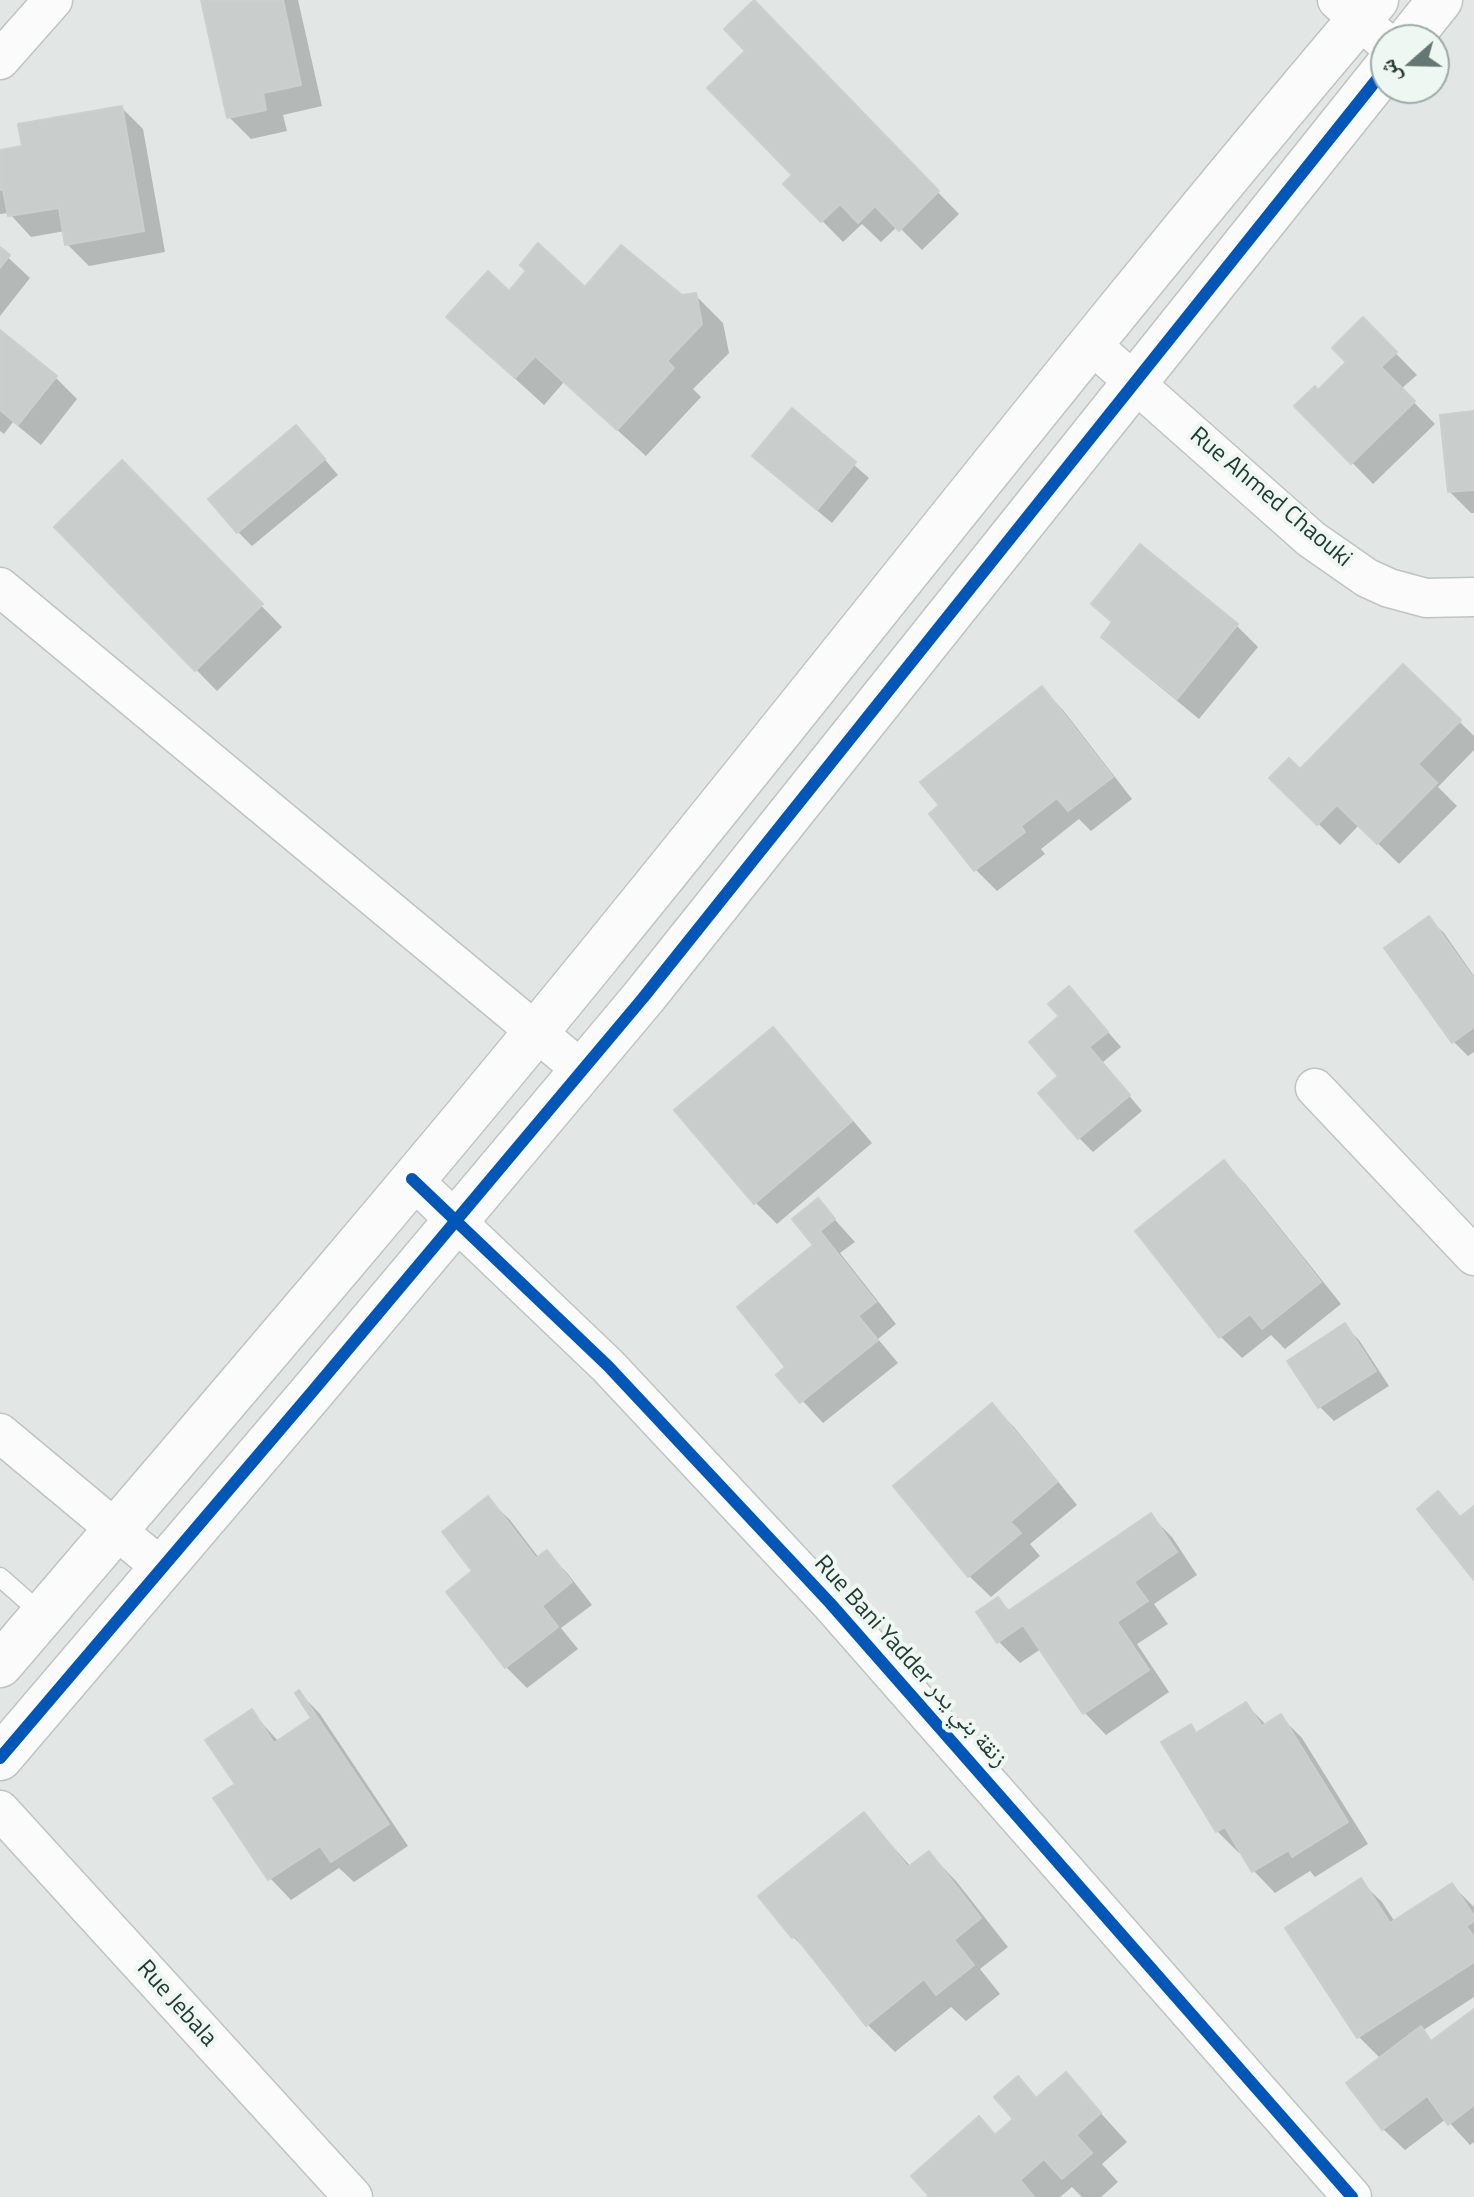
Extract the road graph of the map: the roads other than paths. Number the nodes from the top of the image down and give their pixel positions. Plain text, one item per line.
1 (53, 0) edge
2 (1440, 0) edge
3 (1365, 16) edge
4 (1421, 24) edge
5 (0, 60) edge
6 (1370, 88) edge
7 (1091, 344) junction
8 (1135, 383) junction
9 (0, 587) edge
10 (1474, 597) edge
11 (536, 1032) junction
12 (582, 1070) junction
13 (1315, 1088) dead end
14 (412, 1179) junction
15 (456, 1221) junction
16 (1474, 1256) edge
17 (0, 1433) edge
18 (116, 1529) junction
19 (162, 1568) junction
20 (0, 1577) edge
21 (43, 1615) junction
22 (0, 1665) edge
23 (0, 1758) edge
24 (0, 1810) edge
25 (353, 2197) edge
26 (1352, 2197) edge

1 - 5 street
2 - 4 street
3 - 7 street
6 - 8 street
7 - 8 street, Rue Ahmed Chaouki
7 - 11 street
8 - 10 street, Rue Ahmed Chaouki
8 - 12 street
9 - 11 street
11 - 12 street
11 - 14 street
12 - 15 street
13 - 16 street
14 - 15 street, Rue Bani Yadder زنقة بني يدر
14 - 18 street
15 - 19 street
15 - 26 street, Rue Bani Yadder زنقة بني يدر
17 - 18 street
18 - 19 street
18 - 21 street
19 - 23 street
20 - 21 lane
21 - 22 street
24 - 25 street, Rue Jebala

